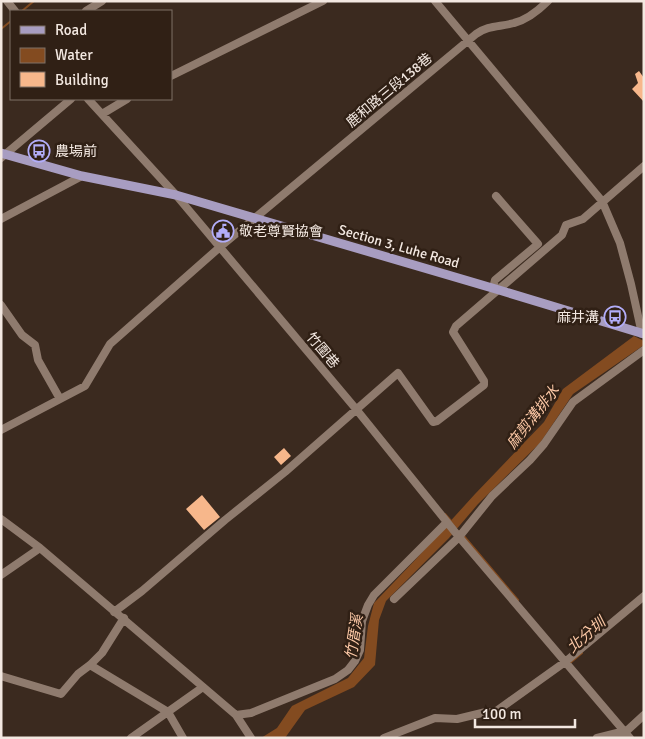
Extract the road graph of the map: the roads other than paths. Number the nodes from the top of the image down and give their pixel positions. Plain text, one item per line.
1 (102, 1) edge
2 (323, 1) edge
3 (436, 1) edge
4 (548, 1) edge
5 (88, 10) edge
6 (467, 41) junction
7 (172, 76) edge
8 (71, 100) edge
9 (89, 100) edge
10 (125, 100) edge
11 (102, 114) junction
12 (3, 155) edge
13 (644, 166) edge
14 (82, 176) junction
15 (176, 195) junction
16 (496, 196) dead end
17 (602, 201) junction
18 (256, 218) junction
19 (1, 219) edge
20 (220, 247) junction
21 (496, 289) junction
22 (1, 305) edge
23 (643, 333) edge
24 (644, 350) edge
25 (60, 399) junction
26 (356, 409) junction
27 (1, 430) edge
28 (1, 519) edge
29 (447, 522) junction
30 (459, 537) junction
31 (40, 548) junction
32 (1, 575) edge
33 (644, 596) edge
34 (394, 599) dead end
35 (114, 612) junction
36 (124, 618) junction
37 (565, 662) junction
38 (90, 665) junction
39 (1, 676) edge
40 (203, 687) junction
41 (168, 712) junction
42 (236, 715) junction
43 (644, 715) edge
44 (625, 731) junction
45 (131, 738) edge
46 (183, 738) edge
47 (251, 738) edge
48 (384, 738) edge
49 (597, 738) edge
50 (619, 738) edge
51 (630, 738) edge

1 - 5 street
2 - 7 street
3 - 6 street
4 - 6 street, 鹿和路三段138巷
6 - 17 street
6 - 18 street, 鹿和路三段138巷
8 - 12 street
9 - 11 street, 竹圍巷
10 - 11 street
11 - 15 street, 竹圍巷
12 - 14 main road, Section 3, Luhe Road
13 - 17 street
14 - 15 main road, Section 3, Luhe Road
14 - 19 street
15 - 18 main road, Section 3, Luhe Road
15 - 20 street, 竹圍巷
16 - 21 street
17 - 21 street
17 - 23 street
18 - 20 street, 鹿和路三段138巷
18 - 21 main road, Section 3, Luhe Road
20 - 25 street, 鹿和路三段138巷
20 - 26 street, 竹圍巷
21 - 23 main road, Section 3, Luhe Road
21 - 26 street
22 - 25 street
24 - 30 street
25 - 27 street, 鹿和路三段138巷
26 - 29 street, 竹圍巷
26 - 35 street
28 - 31 street
29 - 30 street, 竹圍巷
29 - 42 street
30 - 34 street
30 - 37 street, 竹圍巷
31 - 32 street
31 - 35 street
33 - 37 street
35 - 36 street
36 - 38 street
36 - 40 street
37 - 44 street, 竹圍巷
37 - 48 street
38 - 39 street
38 - 41 street
40 - 41 street
40 - 42 street
41 - 45 street
41 - 46 street
42 - 47 street
43 - 44 street
44 - 49 street
44 - 50 street
44 - 51 street, 竹圍巷

